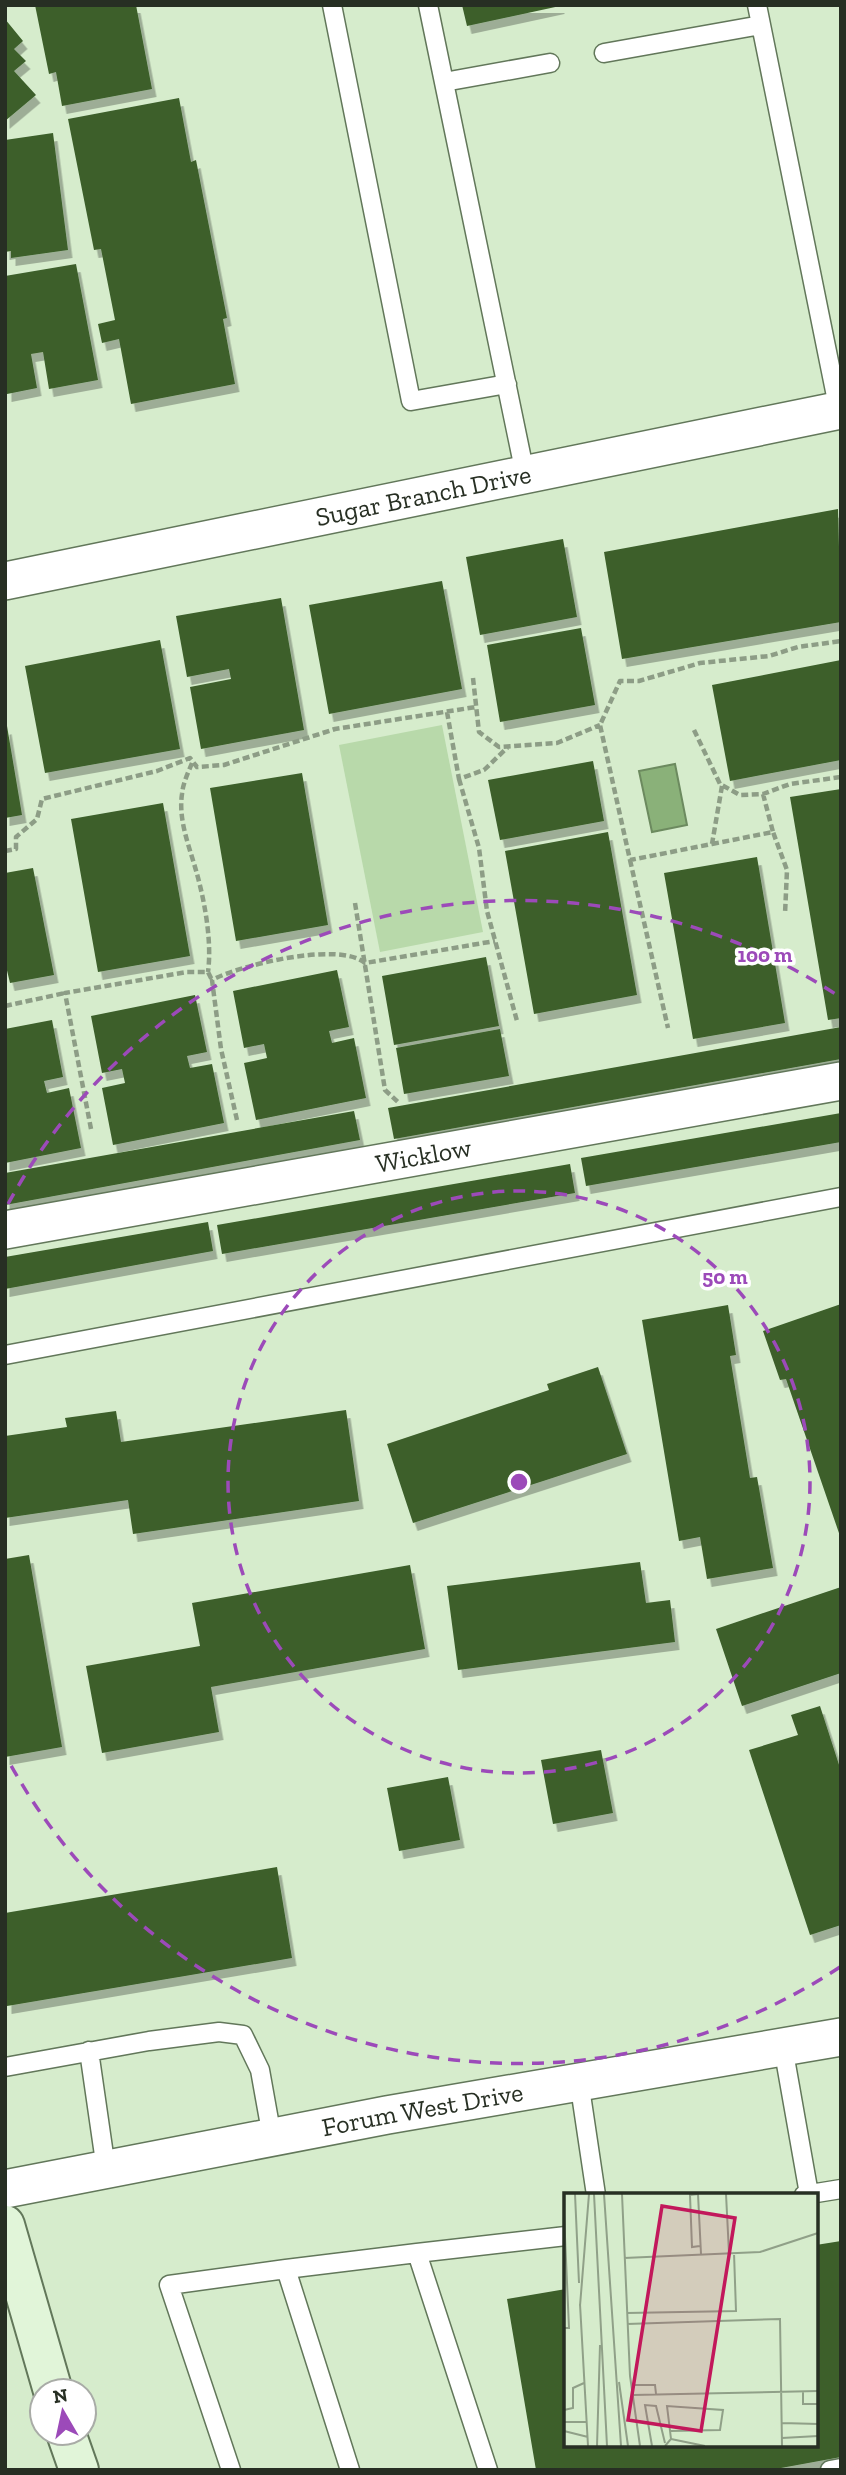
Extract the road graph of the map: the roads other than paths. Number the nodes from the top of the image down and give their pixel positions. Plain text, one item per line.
1 (332, 5) edge
2 (428, 5) edge
3 (757, 5) edge
4 (761, 25) junction
5 (604, 53) dead end
6 (550, 63) dead end
7 (444, 82) junction
8 (507, 384) junction
9 (840, 411) edge
10 (525, 474) junction
11 (5, 581) edge
12 (841, 1081) edge
13 (841, 1197) edge
14 (5, 1230) edge
15 (5, 1355) edge
16 (841, 2037) edge
17 (783, 2047) junction
18 (89, 2051) junction
19 (5, 2067) edge
20 (579, 2081) junction
21 (272, 2137) junction
22 (106, 2169) junction
23 (5, 2189) edge
24 (841, 2189) edge
25 (596, 2193) edge
26 (806, 2193) edge
27 (818, 2193) edge
28 (5, 2225) edge
29 (564, 2236) edge
30 (417, 2253) junction
31 (286, 2269) junction
32 (49, 2377) edge
33 (71, 2447) edge
34 (841, 2468) edge
35 (79, 2470) edge
36 (231, 2470) edge
37 (350, 2470) edge
38 (488, 2470) edge
39 (830, 2470) edge

1 - 8 lane
2 - 7 lane
3 - 4 lane
4 - 5 lane
4 - 9 lane
6 - 7 lane
7 - 8 lane
8 - 10 lane
9 - 10 street, Sugar Branch Drive
10 - 11 street, Sugar Branch Drive
12 - 14 street, Wicklow
13 - 15 lane
16 - 17 street, Forum West Drive
17 - 20 street, Forum West Drive
17 - 26 lane
18 - 19 lane
18 - 21 lane
18 - 22 lane
20 - 21 street, Forum West Drive
20 - 25 lane
21 - 22 street, Forum West Drive
22 - 23 street, Forum West Drive
24 - 27 lane
28 - 32 main road
29 - 30 lane
30 - 31 lane
30 - 38 lane
31 - 36 lane
31 - 37 lane
33 - 35 main road
34 - 39 lane

